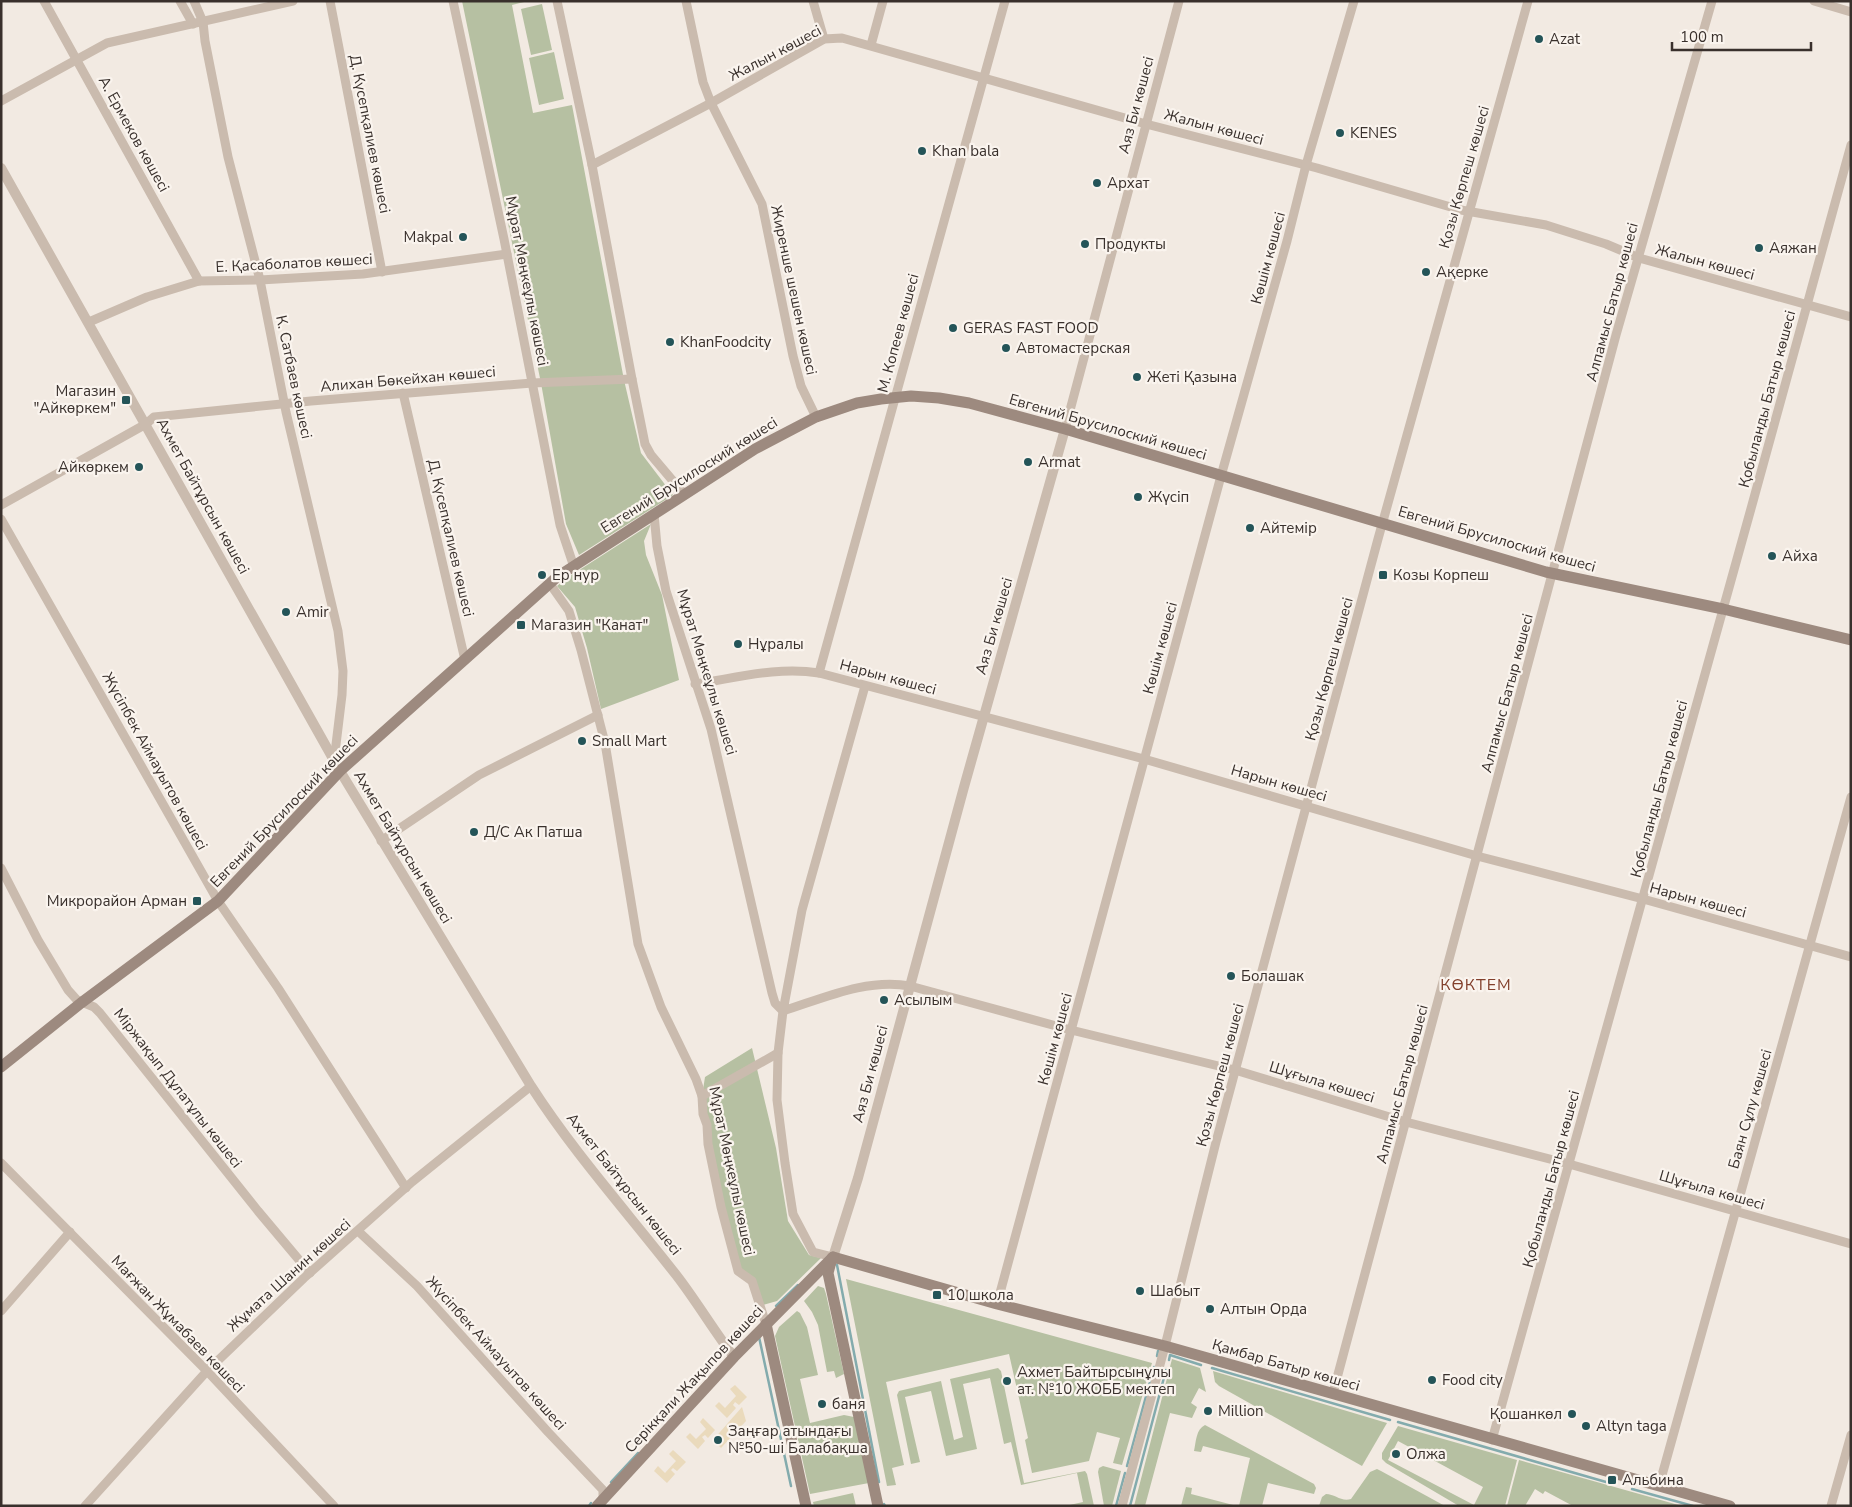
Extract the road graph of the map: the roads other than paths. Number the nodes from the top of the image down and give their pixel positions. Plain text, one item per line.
1 (44, 1) edge
2 (180, 1) edge
3 (194, 1) edge
4 (293, 1) edge
5 (330, 1) edge
6 (454, 1) edge
7 (557, 1) edge
8 (686, 1) edge
9 (813, 1) edge
10 (883, 1) edge
11 (1005, 1) edge
12 (1179, 1) edge
13 (1354, 1) edge
14 (1528, 1) edge
15 (1712, 1) edge
16 (1814, 1) edge
17 (1851, 12) edge
18 (203, 22) junction
19 (193, 24) junction
20 (824, 40) junction
21 (871, 45) junction
22 (76, 59) junction
23 (984, 77) junction
24 (1, 101) edge
25 (711, 104) junction
26 (1146, 124) junction
27 (1851, 145) edge
28 (592, 165) junction
29 (1306, 166) junction
30 (1, 168) edge
31 (1469, 212) junction
32 (507, 254) junction
33 (1639, 258) junction
34 (382, 272) junction
35 (260, 280) junction
36 (199, 281) junction
37 (1806, 304) junction
38 (1851, 317) edge
39 (88, 322) junction
40 (632, 379) junction
41 (532, 383) junction
42 (403, 393) junction
43 (894, 397) junction
44 (285, 403) junction
45 (816, 417) junction
46 (146, 424) junction
47 (1065, 429) junction
48 (1221, 476) junction
49 (684, 494) junction
50 (1, 505) edge
51 (654, 514) junction
52 (1, 518) edge
53 (1382, 523) junction
54 (574, 566) junction
55 (1553, 574) junction
56 (550, 584) junction
57 (1723, 609) junction
58 (1851, 640) edge
59 (465, 660) junction
60 (819, 673) junction
61 (695, 684) junction
62 (866, 686) junction
63 (598, 715) junction
64 (983, 717) junction
65 (1144, 759) junction
66 (337, 766) junction
67 (1851, 797) edge
68 (1306, 805) junction
69 (381, 841) junction
70 (1478, 856) junction
71 (1, 868) edge
72 (1643, 899) junction
73 (218, 901) junction
74 (1810, 945) junction
75 (1851, 957) edge
76 (910, 986) junction
77 (81, 1003) junction
78 (783, 1010) junction
79 (1071, 1030) junction
80 (778, 1053) junction
81 (1, 1067) edge
82 (1235, 1070) junction
83 (532, 1086) junction
84 (702, 1096) junction
85 (1406, 1122) junction
86 (1, 1163) edge
87 (1569, 1164) junction
88 (406, 1188) junction
89 (1736, 1210) junction
90 (358, 1231) junction
91 (70, 1232) junction
92 (1851, 1244) edge
93 (833, 1257) junction
94 (310, 1273) junction
95 (815, 1275) junction
96 (831, 1284) junction
97 (997, 1304) junction
98 (1, 1311) edge
99 (766, 1324) junction
100 (1165, 1346) junction
101 (734, 1357) junction
102 (206, 1371) junction
103 (1333, 1393) junction
104 (1851, 1435) edge
105 (1492, 1440) junction
106 (1659, 1486) junction
107 (600, 1502) edge
108 (85, 1506) edge
109 (334, 1506) edge
110 (806, 1506) edge
111 (878, 1506) edge
112 (1122, 1506) edge
113 (1730, 1506) edge
114 (1831, 1506) edge

1 - 22 street, А. Ермеков көшесі
2 - 19 street
3 - 18 street, К. Сатбаев көшесі
4 - 18 street
5 - 34 street, Д. Күсепқалиев көшесі
6 - 32 street, Мұрат Мөңкеұлы көшесі
7 - 28 street
8 - 25 street, Жиренше шешен көшесі
9 - 20 street
10 - 21 street
11 - 23 street, М. Копеев көшесі
12 - 26 street, Аяз Би көшесі
13 - 29 street, Көшім көшесі
14 - 31 street, Қозы Көрпеш көшесі
15 - 33 street, Алпамыс Батыр көшесі
16 - 17 street
18 - 19 street
18 - 35 street, К. Сатбаев көшесі
19 - 22 street
20 - 21 street, Жалын көшесі
20 - 25 street, Жалын көшесі
21 - 23 street, Жалын көшесі
22 - 24 street
22 - 36 street, А. Ермеков көшесі
23 - 26 street, Жалын көшесі
23 - 43 street, М. Копеев көшесі
25 - 28 street, Жалын көшесі
25 - 45 street, Жиренше шешен көшесі
26 - 29 street, Жалын көшесі
26 - 47 street, Аяз Би көшесі
27 - 37 street, Қобыланды Батыр көшесі
28 - 40 street
29 - 31 street, Жалын көшесі
29 - 48 street, Көшім көшесі
30 - 39 street, Ахмет Байтұрсын көшесі
31 - 33 street, Жалын көшесі
31 - 53 street, Қозы Көрпеш көшесі
32 - 34 street, Е. Қасаболатов көшесі
32 - 41 street, Мұрат Мөңкеұлы көшесі
33 - 37 street, Жалын көшесі
33 - 55 street, Алпамыс Батыр көшесі
34 - 35 street, Е. Қасаболатов көшесі
35 - 36 street, Е. Қасаболатов көшесі
35 - 44 street, К. Сатбаев көшесі
36 - 39 street, Е. Қасаболатов көшесі
37 - 38 street, Жалын көшесі
37 - 57 street, Қобыланды Батыр көшесі
39 - 46 street, Ахмет Байтұрсын көшесі
40 - 41 street, Алихан Бөкейхан көшесі
40 - 49 street
41 - 42 street, Алихан Бөкейхан көшесі
41 - 54 street, Мұрат Мөңкеұлы көшесі
42 - 44 street, Алихан Бөкейхан көшесі
42 - 59 street, Д. Күсепқалиев көшесі
43 - 45 main road, Евгений Брусилоский көшесі
43 - 47 main road, Евгений Брусилоский көшесі
43 - 60 street, М. Копеев көшесі
44 - 46 street, Алихан Бөкейхан көшесі
44 - 66 street, К. Сатбаев көшесі
45 - 49 main road, Евгений Брусилоский көшесі
46 - 50 street, Алихан Бөкейхан көшесі
46 - 66 street, Ахмет Байтұрсын көшесі
47 - 48 main road, Евгений Брусилоский көшесі
47 - 64 street, Аяз Би көшесі
48 - 53 main road, Евгений Брусилоский көшесі
48 - 65 street, Көшім көшесі
49 - 51 main road, Евгений Брусилоский көшесі
51 - 54 main road, Евгений Брусилоский көшесі
51 - 61 street, Мұрат Мөңкеұлы көшесі
52 - 73 street, Жүсіпбек Аймауытов көшесі
53 - 55 main road, Евгений Брусилоский көшесі
53 - 68 street, Қозы Көрпеш көшесі
54 - 56 main road, Евгений Брусилоский көшесі
55 - 57 main road, Евгений Брусилоский көшесі
55 - 70 street, Алпамыс Батыр көшесі
56 - 59 main road, Евгений Брусилоский көшесі
56 - 63 street, Мұрат Мөңкеұлы көшесі
57 - 58 main road, Евгений Брусилоский көшесі
57 - 72 street, Қобыланды Батыр көшесі
59 - 66 main road, Евгений Брусилоский көшесі
60 - 61 street, Нарын көшесі
60 - 62 street, Нарын көшесі
61 - 78 street, Мұрат Мөңкеұлы көшесі
62 - 64 street, Нарын көшесі
62 - 78 street
63 - 69 street
63 - 84 street, Мұрат Мөңкеұлы көшесі
64 - 65 street, Нарын көшесі
64 - 76 street, Аяз Би көшесі
65 - 68 street, Нарын көшесі
65 - 79 street, Көшім көшесі
66 - 69 street, Ахмет Байтұрсын көшесі
66 - 73 main road, Евгений Брусилоский көшесі
67 - 74 street, Баян Сұлу көшесі
68 - 70 street, Нарын көшесі
68 - 82 street, Қозы Көрпеш көшесі
69 - 83 street, Ахмет Байтұрсын көшесі
70 - 72 street, Нарын көшесі
70 - 85 street, Алпамыс Батыр көшесі
71 - 77 street, Міржақып Дұлатұлы көшесі
72 - 74 street, Нарын көшесі
72 - 87 street, Қобыланды Батыр көшесі
73 - 77 main road, Евгений Брусилоский көшесі
73 - 88 street, Жүсіпбек Аймауытов көшесі
74 - 75 street, Нарын көшесі
74 - 89 street, Баян Сұлу көшесі
76 - 78 street, Шұғыла көшесі
76 - 79 street, Шұғыла көшесі
76 - 93 street, Аяз Би көшесі
77 - 81 main road, Евгений Брусилоский көшесі
77 - 94 street, Міржақып Дұлатұлы көшесі
78 - 80 street
79 - 82 street, Шұғыла көшесі
79 - 97 street, Көшім көшесі
80 - 84 street
80 - 93 street
82 - 85 street, Шұғыла көшесі
82 - 100 street, Қозы Көрпеш көшесі
83 - 88 street, Жұмата Шанин көшесі
83 - 101 street, Ахмет Байтұрсын көшесі
84 - 99 street, Мұрат Мөңкеұлы көшесі
85 - 87 street, Шұғыла көшесі
85 - 103 street, Алпамыс Батыр көшесі
86 - 91 street, Мағжан Жұмабаев көшесі
87 - 89 street, Шұғыла көшесі
87 - 105 street, Қобыланды Батыр көшесі
88 - 90 street, Жұмата Шанин көшесі
89 - 92 street, Шұғыла көшесі
89 - 106 street, Баян Сұлу көшесі
90 - 94 street, Жұмата Шанин көшесі
90 - 107 street, Жүсіпбек Аймауытов көшесі
91 - 98 street
91 - 102 street, Мағжан Жұмабаев көшесі
93 - 95 main road, Серікқали Жақыпов көшесі
93 - 96 main road
93 - 97 main road, Қамбар Батыр көшесі
94 - 102 street, Жұмата Шанин көшесі
95 - 96 main road
95 - 99 main road, Серікқали Жақыпов көшесі
96 - 111 main road
97 - 100 main road, Қамбар Батыр көшесі
99 - 101 main road, Серікқали Жақыпов көшесі
99 - 110 main road, Мұрат Мөңкеұлы көшесі
100 - 103 main road, Қамбар Батыр көшесі
100 - 112 street, Қозы Көрпеш көшесі
101 - 107 main road, Серікқали Жақыпов көшесі
102 - 108 street, Жұмата Шанин көшесі
102 - 109 street, Мағжан Жұмабаев көшесі
103 - 105 main road, Қамбар Батыр көшесі
104 - 114 street
105 - 106 main road, Қамбар Батыр көшесі
106 - 113 main road, Қамбар Батыр көшесі

